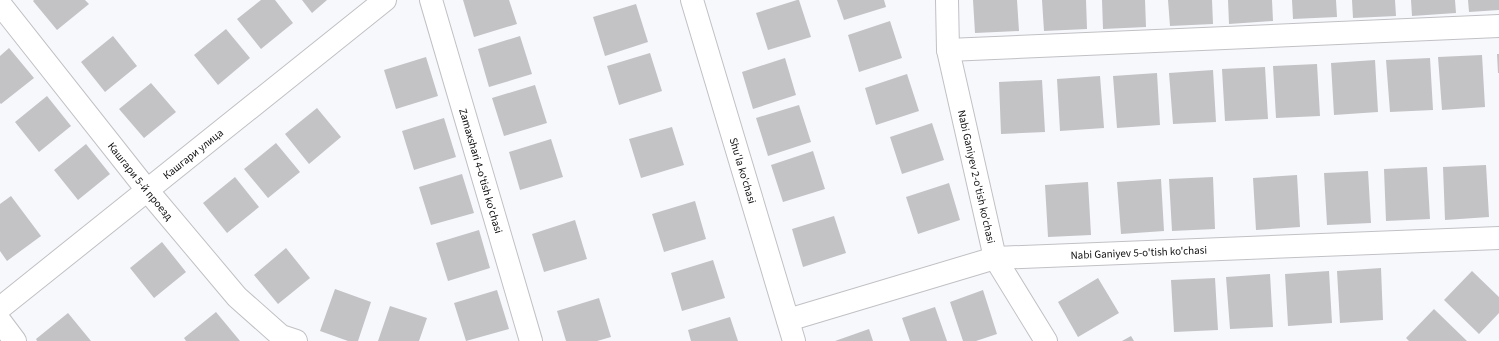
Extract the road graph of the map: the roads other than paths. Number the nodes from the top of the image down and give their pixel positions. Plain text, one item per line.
1 (385, 0) edge
2 (431, 0) edge
3 (692, 0) edge
4 (947, 0) edge
5 (0, 4) edge
6 (1499, 26) edge
7 (948, 50) junction
8 (147, 190) junction
9 (1499, 238) edge
10 (995, 258) junction
11 (0, 308) edge
12 (788, 320) junction
13 (0, 321) edge
14 (15, 341) edge
15 (296, 341) edge
16 (531, 341) edge
17 (794, 341) edge
18 (1046, 341) edge

1 - 8 street, Кашгари улица
2 - 16 street, Zamaxshari 4-o'tish ko'chasi
3 - 12 street, Shu'la ko'chasi
4 - 7 street, Nabi Ganiyev 2-o'tish ko'chasi
5 - 8 street, Кашгари 5-й проезд
6 - 7 street
7 - 10 street, Nabi Ganiyev 2-o'tish ko'chasi
8 - 11 street, Кашгари улица
8 - 15 street, Кашгари 5-й проезд
9 - 10 street, Nabi Ganiyev 5-o'tish ko'chasi
10 - 12 street, Nabi Ganiyev 5-o'tish ko'chasi
10 - 18 street, Nabi Ganiyev 2-o'tish ko'chasi
12 - 17 street, Shu'la ko'chasi
13 - 14 street

